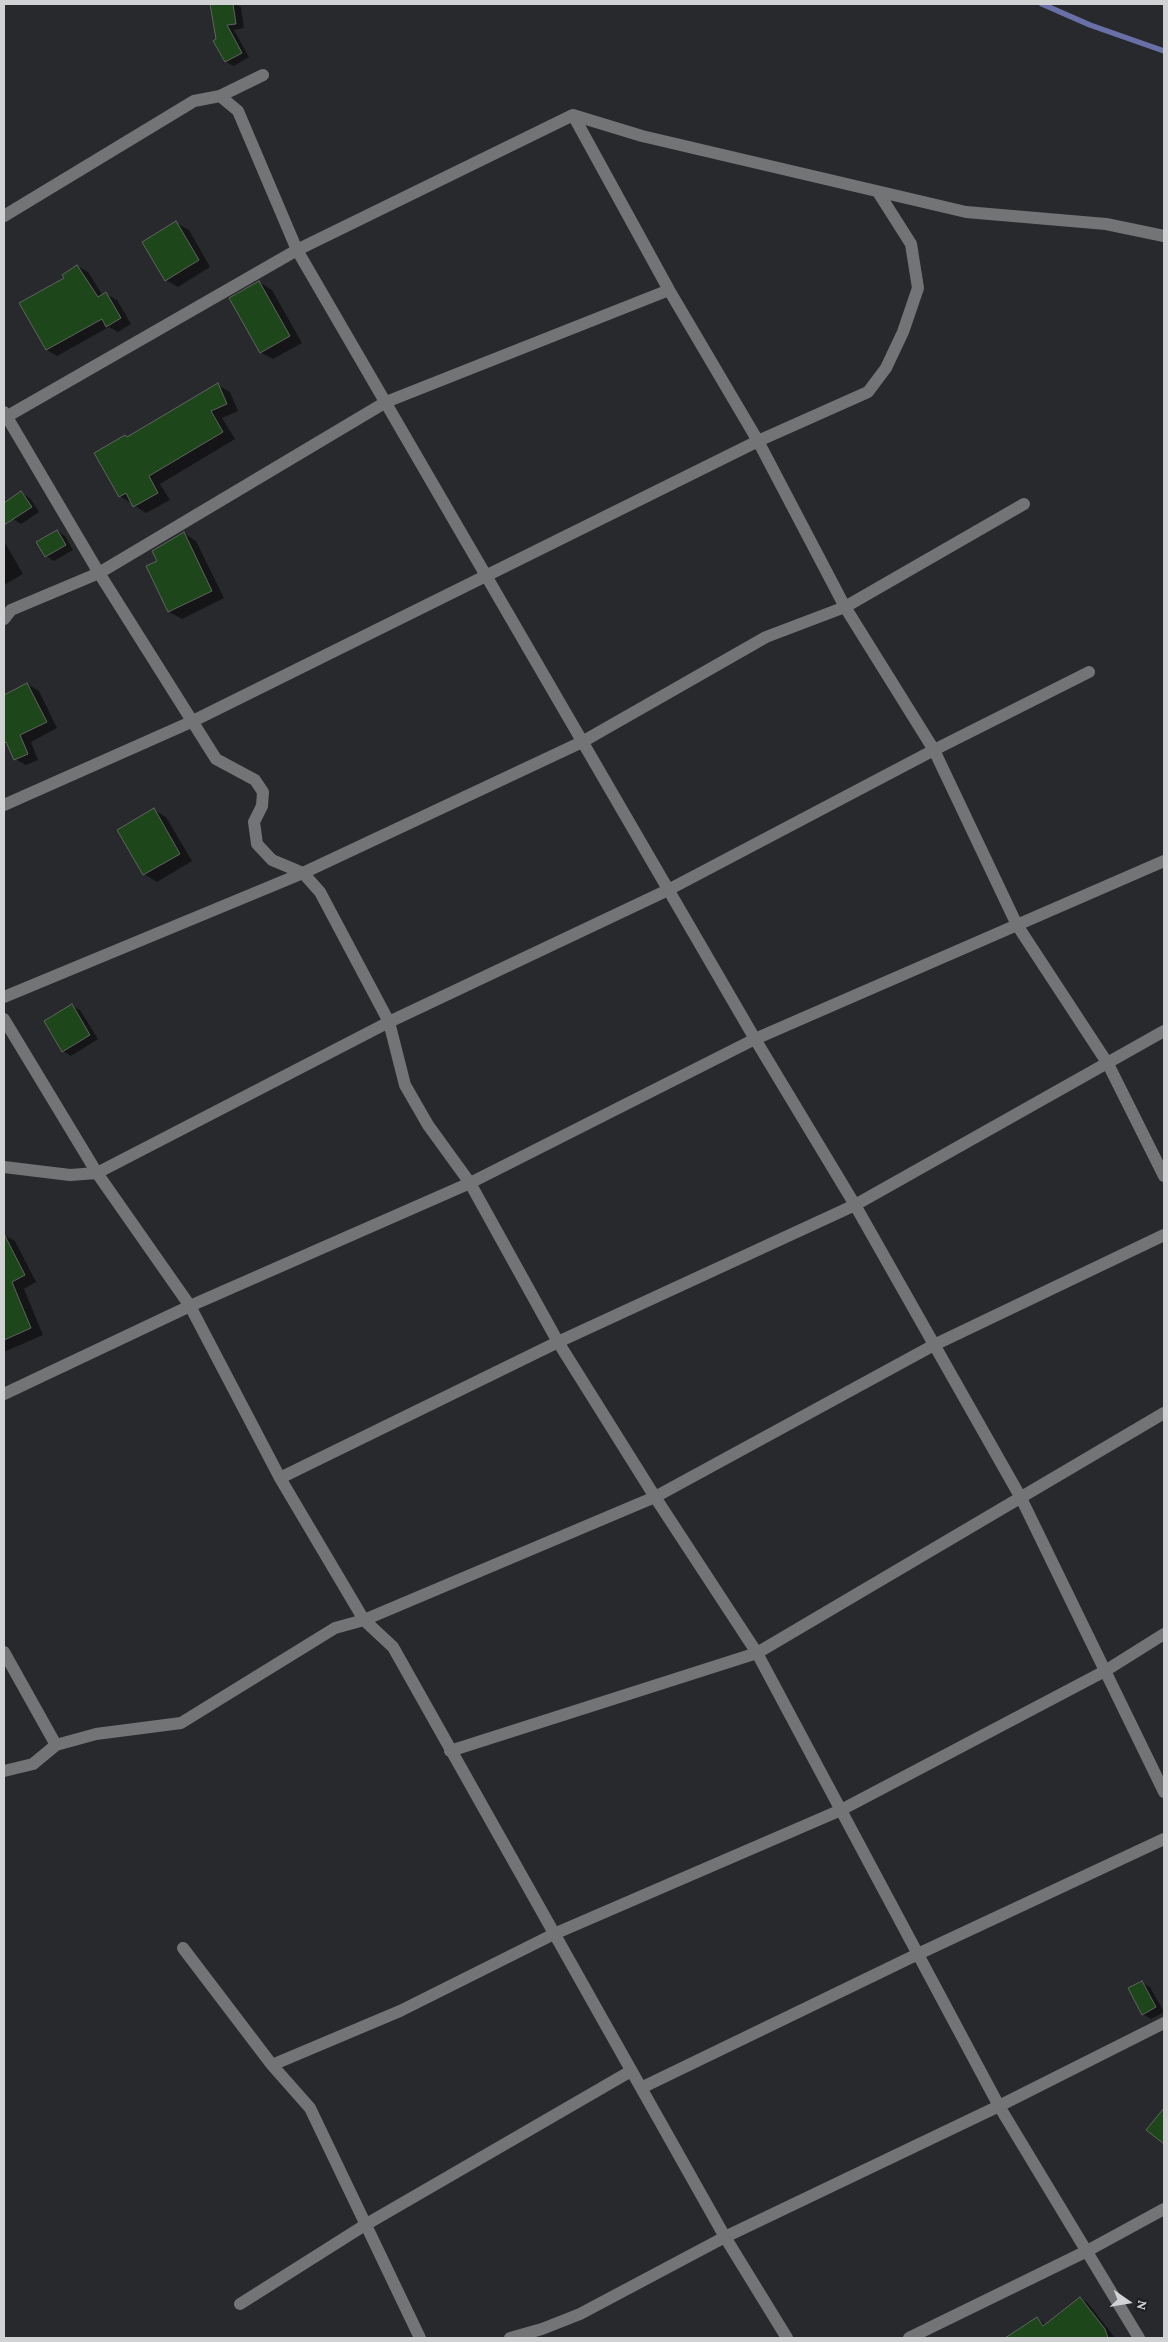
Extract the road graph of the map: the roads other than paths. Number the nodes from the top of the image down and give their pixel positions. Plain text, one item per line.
1 (263, 75) dead end
2 (220, 96) junction
3 (573, 115) junction
4 (878, 192) junction
5 (4, 216) edge
6 (1164, 236) edge
7 (297, 250) junction
8 (669, 290) junction
9 (386, 402) junction
10 (5, 414) edge
11 (758, 440) junction
12 (1024, 504) dead end
13 (99, 573) junction
14 (487, 576) junction
15 (845, 607) junction
16 (4, 619) edge
17 (1089, 672) dead end
18 (191, 722) junction
19 (582, 742) junction
20 (934, 750) junction
21 (4, 805) edge
22 (1164, 861) edge
23 (303, 872) junction
24 (668, 890) junction
25 (1017, 925) junction
26 (4, 997) edge
27 (4, 1018) edge
28 (389, 1022) junction
29 (1164, 1031) edge
30 (755, 1039) junction
31 (1108, 1064) junction
32 (4, 1167) edge
33 (97, 1173) junction
34 (1164, 1176) edge
35 (470, 1183) junction
36 (855, 1205) junction
37 (1164, 1235) edge
38 (190, 1306) junction
39 (558, 1342) junction
40 (934, 1345) junction
41 (4, 1394) edge
42 (1164, 1413) edge
43 (280, 1478) junction
44 (655, 1497) junction
45 (1021, 1498) junction
46 (364, 1620) junction
47 (1164, 1634) edge
48 (4, 1652) edge
49 (757, 1653) junction
50 (1105, 1671) junction
51 (56, 1745) junction
52 (450, 1751) junction
53 (4, 1772) edge
54 (1164, 1792) edge
55 (841, 1810) junction
56 (1164, 1839) edge
57 (554, 1934) junction
58 (183, 1948) dead end
59 (918, 1954) junction
60 (1164, 2023) edge
61 (272, 2065) junction
62 (631, 2071) junction
63 (641, 2088) junction
64 (999, 2106) junction
65 (1164, 2209) edge
66 (365, 2225) junction
67 (725, 2237) junction
68 (1087, 2251) junction
69 (240, 2304) dead end
70 (420, 2338) edge
71 (510, 2338) edge
72 (787, 2338) edge
73 (909, 2338) edge
74 (1139, 2338) edge

1 - 2 street
2 - 5 street
2 - 7 street
3 - 4 street
3 - 7 street
3 - 8 street
4 - 6 street
4 - 11 street
7 - 9 street
7 - 10 street
8 - 9 street
8 - 11 street
9 - 13 street
9 - 14 street
10 - 13 street
11 - 14 street
11 - 15 street
12 - 15 street
13 - 16 street
13 - 18 street
14 - 18 street
14 - 19 street
15 - 19 street
15 - 20 street
17 - 20 street
18 - 21 street
18 - 23 street
19 - 23 street
19 - 24 street
20 - 24 street
20 - 25 street
22 - 25 street
23 - 26 street
23 - 28 street
24 - 28 street
24 - 30 street
25 - 30 street
25 - 31 street
27 - 33 street
28 - 33 street
28 - 35 street
29 - 31 street
30 - 35 street
30 - 36 street
31 - 34 street
31 - 36 street
32 - 33 street
33 - 38 street
35 - 38 street
35 - 39 street
36 - 39 street
36 - 40 street
37 - 40 street
38 - 41 street
38 - 43 street
39 - 43 street
39 - 44 street
40 - 44 street
40 - 45 street
42 - 45 street
43 - 46 street
44 - 46 street
44 - 49 street
45 - 49 street
45 - 50 street
46 - 51 street
46 - 52 street
47 - 50 street
48 - 51 street
49 - 52 street
49 - 55 street
50 - 54 street
50 - 55 street
51 - 53 street
52 - 57 street
55 - 57 street
55 - 59 street
56 - 59 street
57 - 61 street
57 - 62 street
58 - 61 street
59 - 63 street
59 - 64 street
60 - 64 street
61 - 66 street
62 - 63 street
62 - 66 street
63 - 67 street
64 - 67 street
64 - 68 street
65 - 68 street
66 - 69 street
66 - 70 street
67 - 71 street
67 - 72 street
68 - 73 street
68 - 74 street

